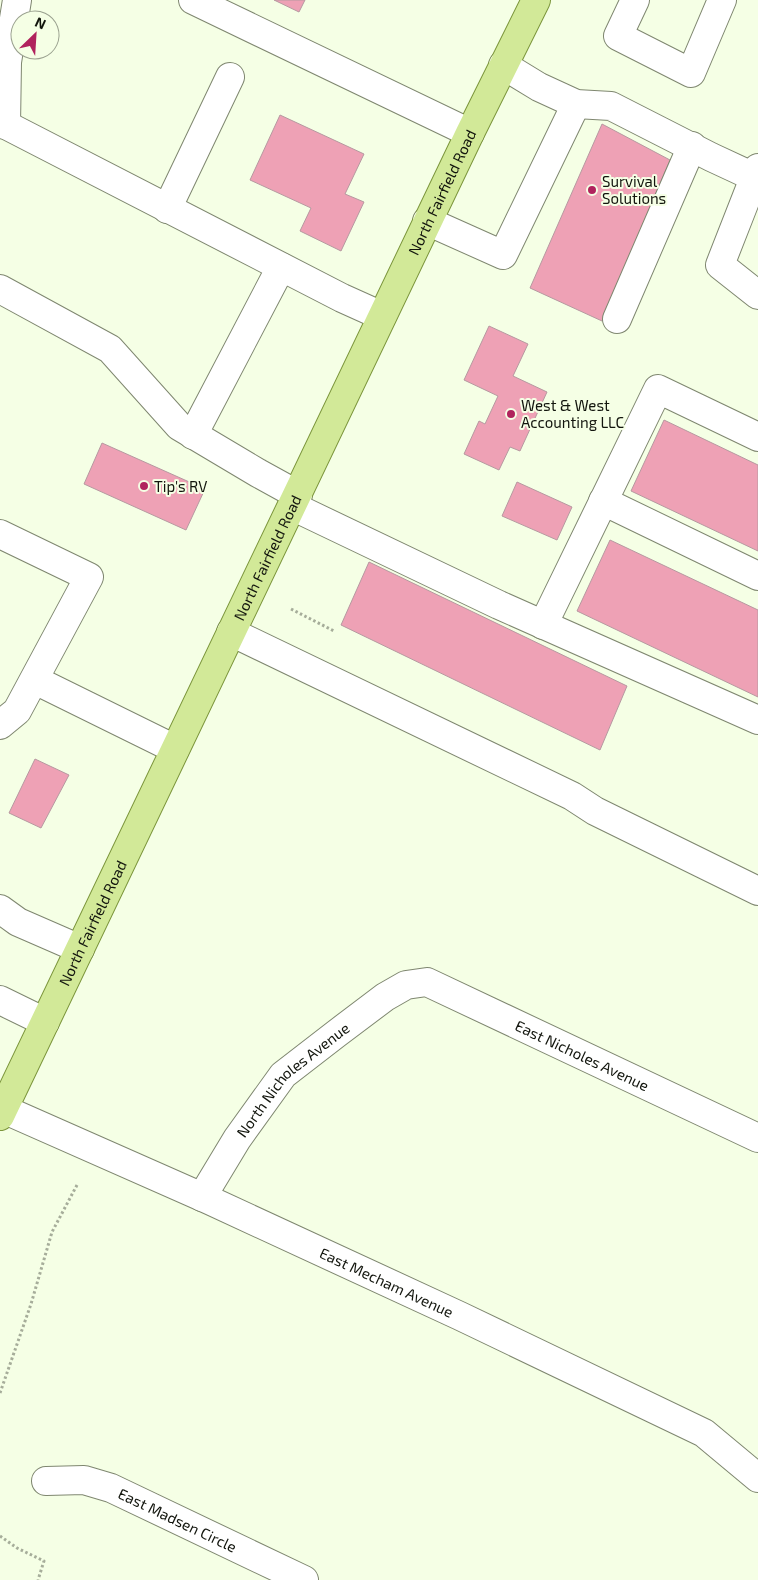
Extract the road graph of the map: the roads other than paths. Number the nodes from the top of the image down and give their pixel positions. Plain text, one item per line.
1 (17, 0) edge
2 (193, 0) edge
3 (536, 0) edge
4 (635, 0) edge
5 (722, 0) edge
6 (503, 65) junction
7 (230, 78) dead end
8 (576, 104) junction
9 (3, 124) edge
10 (470, 133) junction
11 (692, 146) junction
12 (756, 172) edge
13 (168, 208) junction
14 (427, 221) junction
15 (281, 267) junction
16 (0, 289) edge
17 (758, 294) edge
18 (382, 316) junction
19 (617, 319) dead end
20 (193, 435) junction
21 (758, 437) edge
22 (295, 500) junction
23 (604, 501) junction
24 (0, 534) edge
25 (758, 576) edge
26 (543, 624) junction
27 (231, 632) junction
28 (35, 680) junction
29 (758, 720) edge
30 (0, 726) edge
31 (176, 749) junction
32 (758, 891) edge
33 (0, 909) edge
34 (80, 949) junction
35 (406, 985) joint
36 (0, 1000) edge
37 (45, 1022) junction
38 (2, 1113) edge
39 (758, 1138) edge
40 (202, 1198) junction
41 (758, 1478) edge
42 (46, 1481) dead end
43 (304, 1580) edge

1 - 9 street
2 - 10 street
3 - 6 main road, North Fairfield Road
4 - 5 street
6 - 8 street
6 - 10 main road, North Fairfield Road
7 - 13 street
8 - 11 street
8 - 14 street
9 - 13 street
10 - 14 main road, North Fairfield Road
11 - 12 street
11 - 19 street
12 - 17 street
13 - 15 street
14 - 18 main road, North Fairfield Road
15 - 18 street
15 - 20 street
16 - 20 street
18 - 22 main road, North Fairfield Road
20 - 22 street
21 - 23 street
22 - 26 street
22 - 27 main road, North Fairfield Road
23 - 25 street
23 - 26 street
24 - 28 street
26 - 29 street
27 - 31 main road, North Fairfield Road
27 - 32 street
28 - 30 street
28 - 31 street
31 - 34 main road, North Fairfield Road
33 - 34 street
34 - 37 main road, North Fairfield Road
35 - 39 street, East Nicholes Avenue
35 - 40 street, North Nicholes Avenue
36 - 37 street
37 - 38 main road, North Fairfield Road
38 - 40 street, East Mecham Avenue
40 - 41 street, East Mecham Avenue
42 - 43 street, East Madsen Circle

